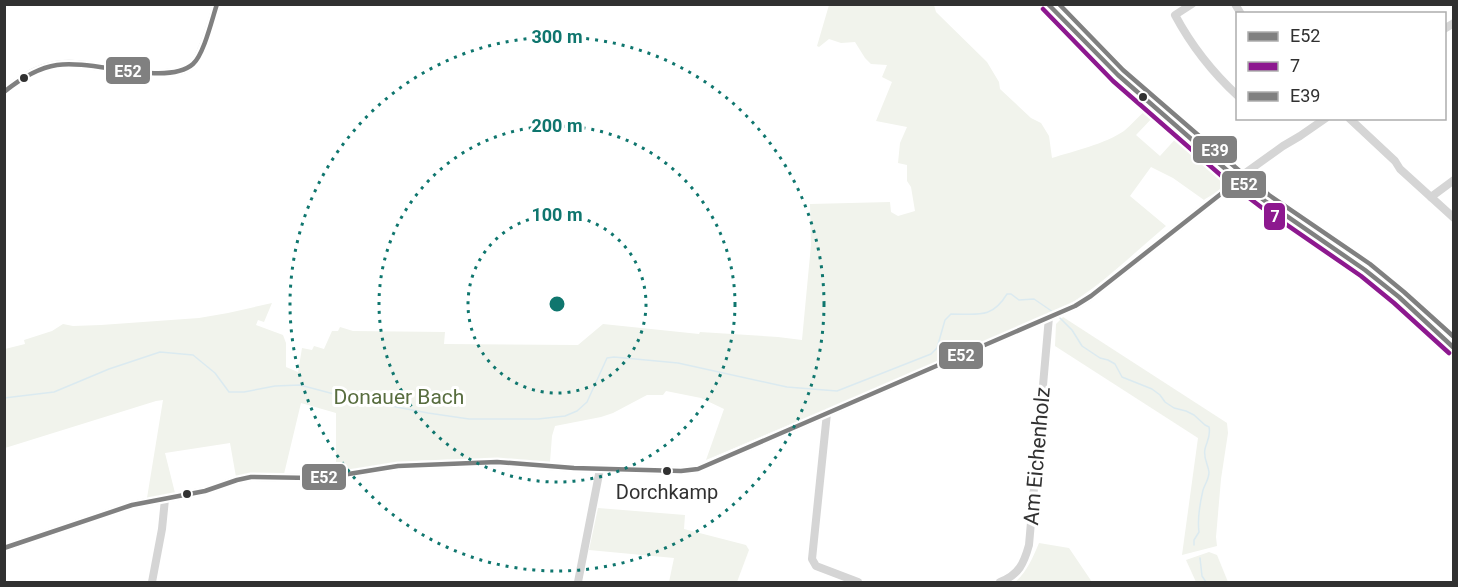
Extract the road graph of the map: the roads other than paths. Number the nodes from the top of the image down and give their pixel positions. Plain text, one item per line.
1 (217, 4) edge
2 (1048, 4) edge
3 (1192, 4) edge
4 (4, 92) edge
5 (1236, 94) edge
6 (1323, 120) edge
7 (1351, 120) edge
8 (1237, 179) junction
9 (1454, 180) edge
10 (1431, 197) junction
11 (1454, 218) edge
12 (1054, 315) junction
13 (1452, 344) edge
14 (826, 413) junction
15 (600, 469) junction
16 (165, 500) junction
17 (4, 548) edge
18 (152, 582) edge
19 (578, 582) edge
20 (858, 582) edge
21 (1000, 582) edge

1 - 4 street
2 - 8 street
3 - 5 street
6 - 8 street
7 - 10 street
8 - 12 street
8 - 13 street
9 - 10 street
10 - 11 street
12 - 14 street
12 - 21 street, Am Eichenholz
14 - 15 street
14 - 20 street
15 - 16 street
15 - 19 street
16 - 17 street
16 - 18 street

